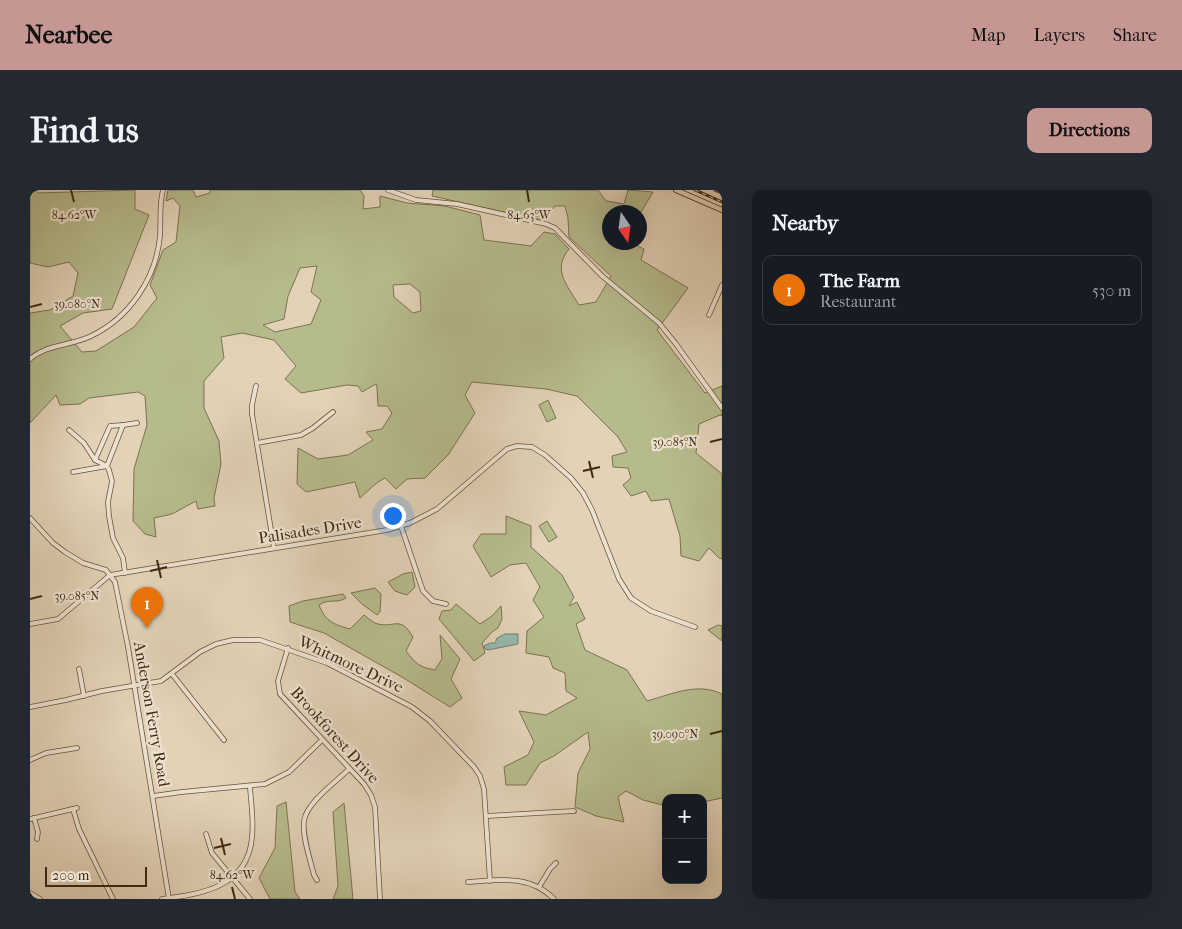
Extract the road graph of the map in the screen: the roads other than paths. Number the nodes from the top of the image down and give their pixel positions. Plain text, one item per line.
1 (159, 190) edge
2 (163, 190) edge
3 (388, 190) edge
4 (676, 190) edge
5 (160, 201) junction
6 (722, 210) edge
7 (722, 285) edge
8 (709, 315) dead end
9 (30, 359) edge
10 (256, 386) dead end
11 (722, 408) edge
12 (333, 412) dead end
13 (123, 424) junction
14 (137, 424) dead end
15 (69, 430) dead end
16 (257, 443) junction
17 (95, 460) junction
18 (107, 466) junction
19 (73, 472) dead end
20 (30, 518) edge
21 (401, 526) junction
22 (274, 548) junction
23 (125, 573) junction
24 (110, 575) junction
25 (446, 604) dead end
26 (30, 624) edge
27 (695, 627) dead end
28 (288, 648) junction
29 (79, 669) dead end
30 (172, 674) junction
31 (134, 686) junction
32 (84, 696) junction
33 (30, 706) edge
34 (224, 740) dead end
35 (322, 740) junction
36 (76, 748) dead end
37 (30, 760) edge
38 (350, 769) junction
39 (250, 787) junction
40 (153, 796) junction
41 (574, 811) dead end
42 (486, 816) junction
43 (32, 818) edge
44 (206, 834) dead end
45 (37, 839) dead end
46 (556, 863) dead end
47 (232, 877) junction
48 (317, 880) dead end
49 (490, 881) junction
50 (468, 882) dead end
51 (539, 887) junction
52 (30, 893) edge
53 (40, 899) edge
54 (113, 899) edge
55 (162, 899) edge
56 (169, 899) edge
57 (250, 899) edge
58 (380, 899) edge
59 (554, 899) edge

1 - 5 street
2 - 5 street
3 - 11 street
4 - 6 main road
5 - 9 street
7 - 8 street
10 - 16 street
12 - 16 street
13 - 14 street
13 - 17 street
13 - 18 street
15 - 17 street
16 - 22 street
17 - 18 street
18 - 19 street
18 - 23 street
20 - 24 street
21 - 22 street, Palisades Drive
21 - 25 street
21 - 27 street, Palisades Drive
22 - 23 street, Palisades Drive
23 - 24 street, Palisades Drive
24 - 26 street
24 - 31 street, Anderson Ferry Road
28 - 30 street, Whitmore Drive
28 - 35 street, Brookforest Drive
28 - 42 street, Whitmore Drive
29 - 32 street
30 - 31 street, Whitmore Drive
30 - 34 street
31 - 32 street, Whitmore Drive
31 - 40 street, Anderson Ferry Road
32 - 33 street, Whitmore Drive
35 - 38 street, Brookforest Drive
35 - 39 street
36 - 37 street
38 - 48 street
38 - 58 street, Brookforest Drive
39 - 40 street
39 - 47 street
40 - 56 street, Anderson Ferry Road
41 - 42 street
42 - 49 street, Whitmore Drive
43 - 45 street
43 - 54 street
44 - 47 street
46 - 51 street
47 - 56 street
47 - 57 street
49 - 50 street
49 - 51 street
51 - 59 street
52 - 53 street
55 - 56 street

